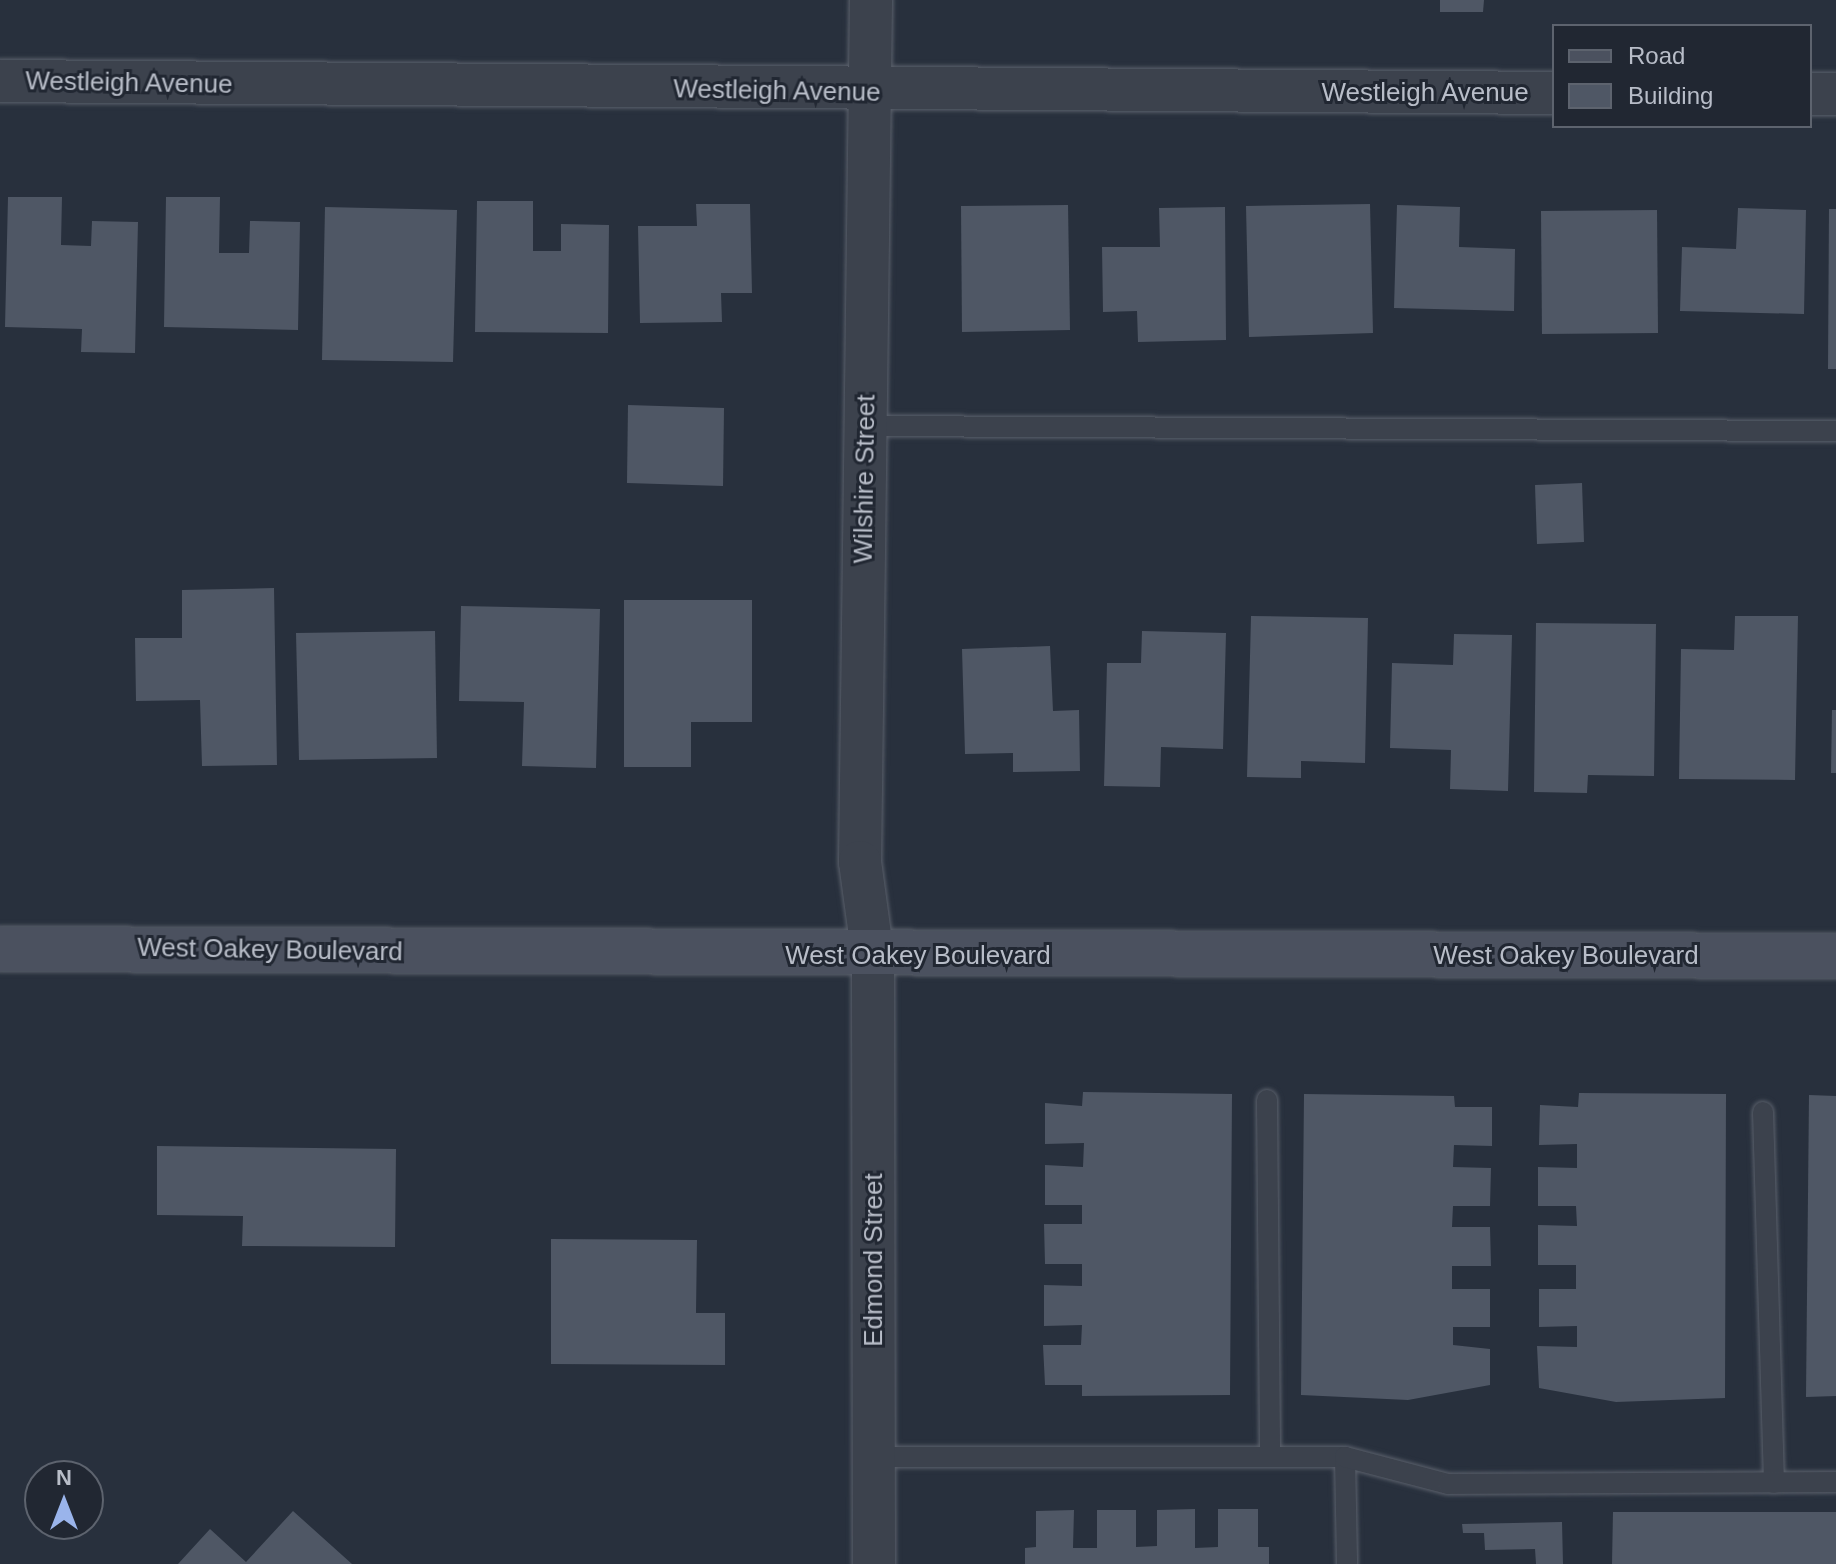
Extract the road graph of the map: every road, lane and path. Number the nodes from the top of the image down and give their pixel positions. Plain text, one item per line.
1 (871, 0) edge
2 (0, 81) edge
3 (870, 92) junction
4 (1552, 93) edge
5 (1812, 94) edge
6 (1836, 94) edge
7 (866, 426) junction
8 (1836, 431) edge
9 (0, 949) edge
10 (1836, 956) edge
11 (873, 957) junction
12 (1267, 1100) dead end
13 (1763, 1112) dead end
14 (874, 1457) junction
15 (1270, 1457) junction
16 (1345, 1457) junction
17 (1836, 1482) edge
18 (1774, 1483) junction
19 (874, 1564) edge
20 (1347, 1564) edge

1 - 3 street, Wilshire Street
2 - 3 street, Westleigh Avenue
3 - 4 street, Westleigh Avenue
3 - 7 street, Wilshire Street
5 - 6 street
7 - 8 lane
7 - 11 street, Wilshire Street
9 - 11 main road, West Oakey Boulevard
10 - 11 main road, West Oakey Boulevard
11 - 14 street, Edmond Street
12 - 15 lane
13 - 18 lane
14 - 15 lane
14 - 19 street, Edmond Street
15 - 16 lane
16 - 18 lane
16 - 20 lane
17 - 18 lane

